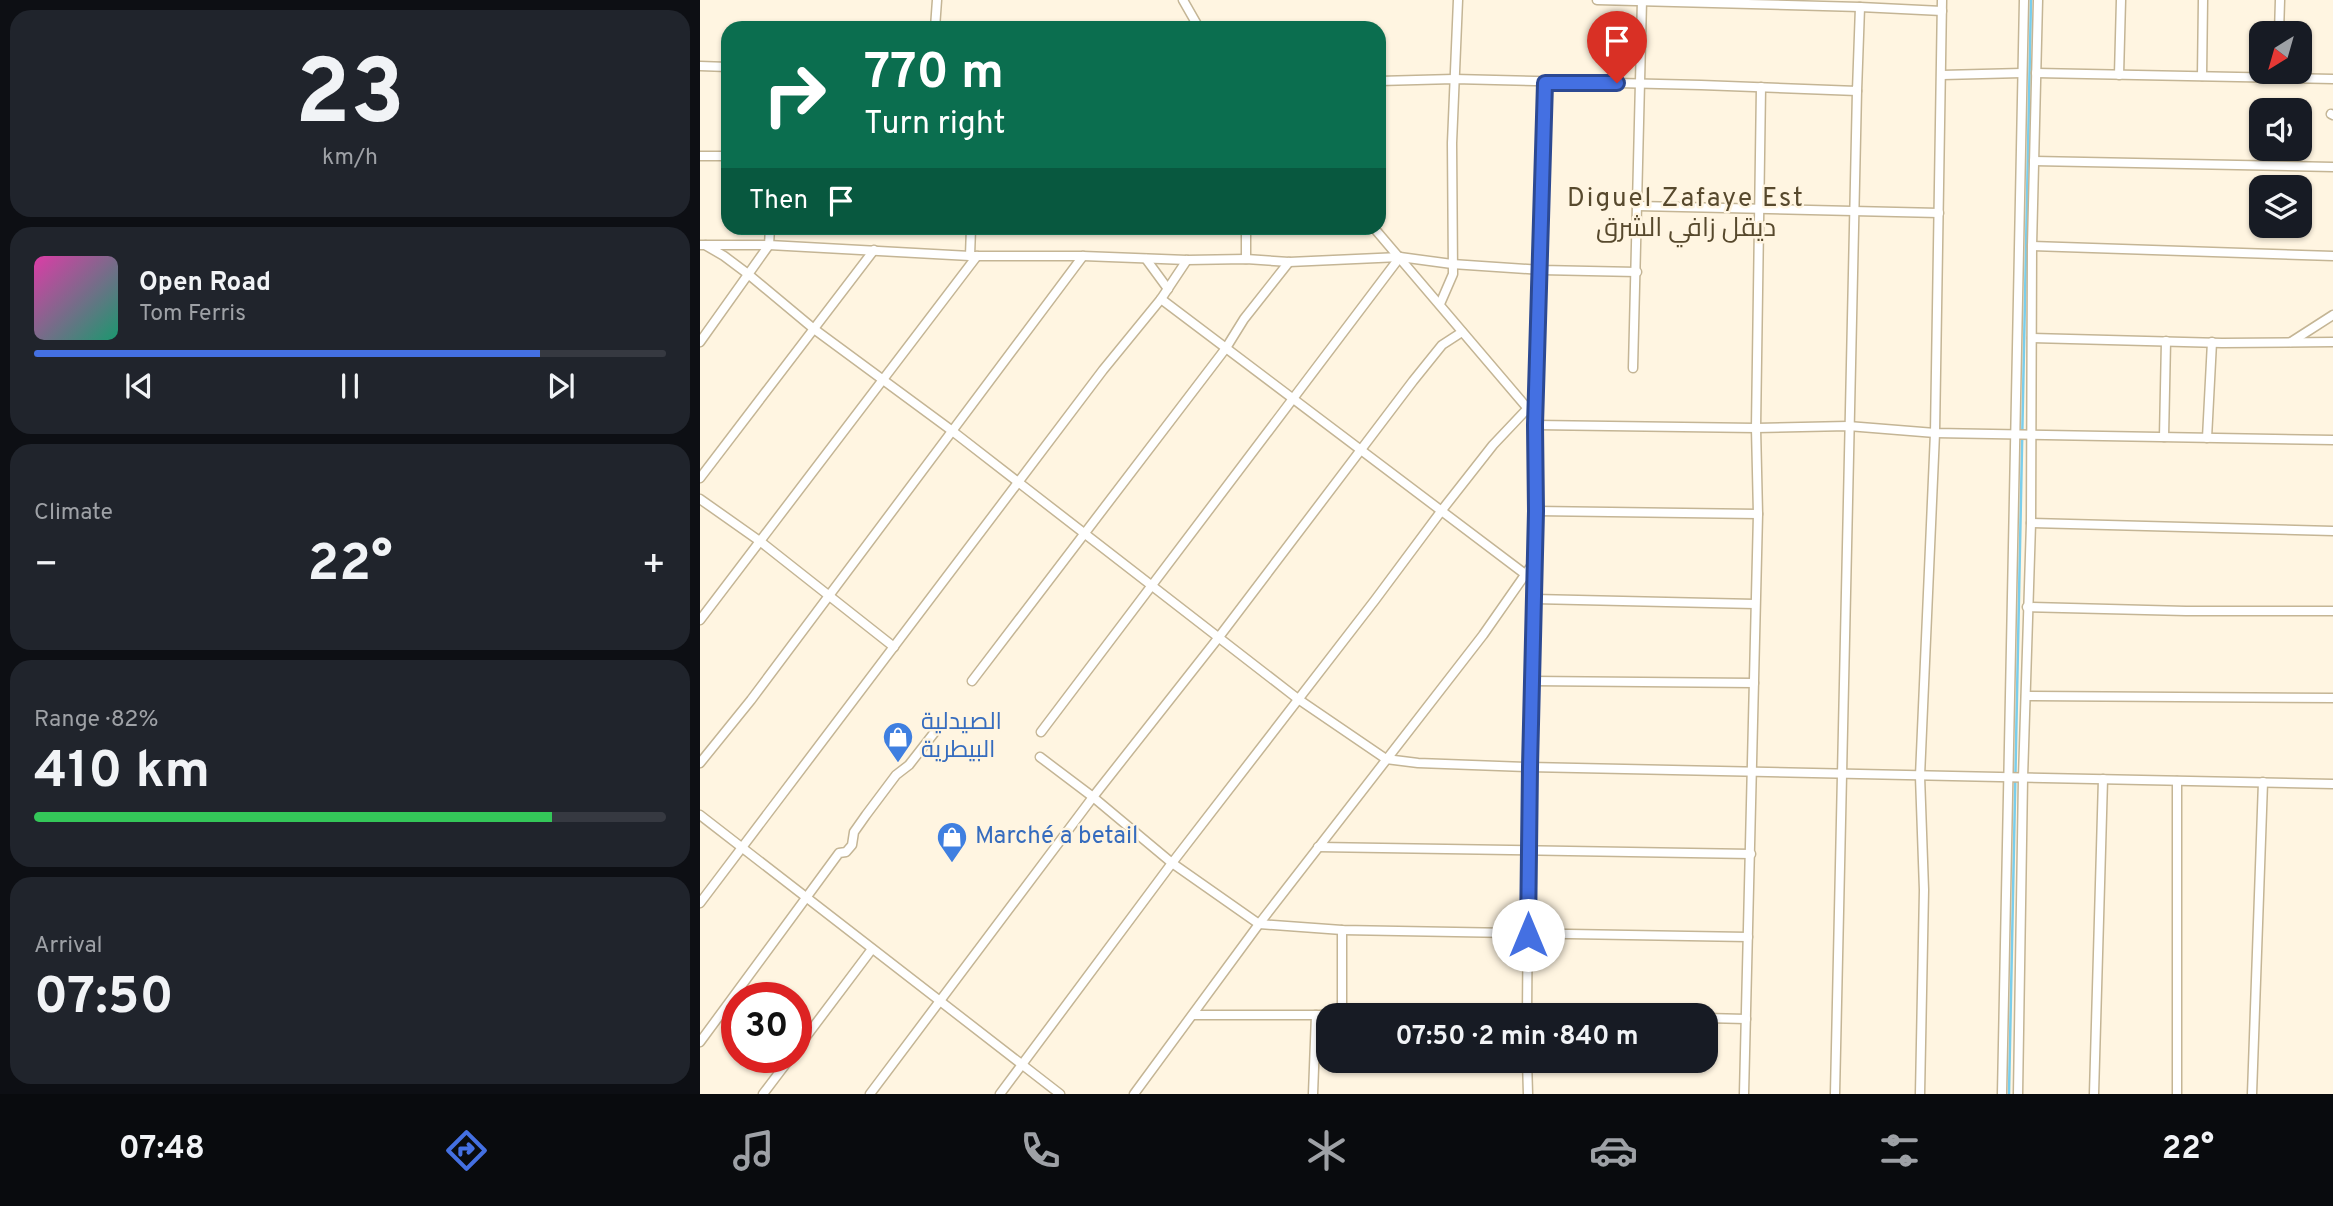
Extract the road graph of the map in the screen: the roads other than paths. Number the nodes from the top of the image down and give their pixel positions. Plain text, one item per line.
1 (937, 0) edge
2 (1183, 0) edge
3 (1458, 0) edge
4 (1597, 0) edge
5 (1942, 0) edge
6 (2024, 0) edge
7 (2038, 0) edge
8 (2121, 0) edge
9 (2203, 0) edge
10 (2280, 0) edge
11 (1642, 1) edge
12 (1787, 3) edge
13 (1860, 7) junction
14 (1942, 11) junction
15 (936, 21) edge
16 (1195, 21) edge
17 (2279, 21) edge
18 (700, 66) edge
19 (721, 67) edge
20 (2036, 73) junction
21 (2022, 74) junction
22 (1942, 75) junction
23 (2119, 75) junction
24 (2249, 75) edge
25 (2202, 76) junction
26 (2312, 77) edge
27 (1454, 79) junction
28 (2333, 79) edge
29 (1386, 81) edge
30 (1545, 83) junction
31 (1642, 83) junction
32 (1761, 87) junction
33 (1857, 91) junction
34 (700, 156) edge
35 (721, 156) edge
36 (2034, 161) junction
37 (2333, 167) edge
38 (1638, 206) junction
39 (1759, 209) junction
40 (1853, 211) junction
41 (1939, 213) junction
42 (770, 235) edge
43 (972, 235) edge
44 (1246, 235) edge
45 (1380, 235) edge
46 (702, 245) edge
47 (769, 245) junction
48 (2032, 246) junction
49 (874, 250) junction
50 (973, 256) junction
51 (1083, 256) junction
52 (2333, 256) edge
53 (1400, 257) junction
54 (1146, 258) junction
55 (1246, 259) junction
56 (1187, 260) junction
57 (1289, 261) junction
58 (1451, 264) junction
59 (1541, 270) junction
60 (1637, 272) junction
61 (748, 274) junction
62 (1168, 289) junction
63 (1161, 299) junction
64 (1440, 304) junction
65 (2333, 315) edge
66 (814, 330) junction
67 (1462, 332) junction
68 (2032, 338) junction
69 (2166, 341) junction
70 (700, 342) edge
71 (2212, 342) junction
72 (2291, 342) junction
73 (2333, 342) edge
74 (1226, 348) junction
75 (1633, 369) dead end
76 (882, 380) junction
77 (1293, 400) junction
78 (1528, 408) junction
79 (1535, 425) junction
80 (1848, 426) junction
81 (1756, 428) junction
82 (951, 430) junction
83 (1935, 433) junction
84 (2023, 433) junction
85 (2164, 437) junction
86 (2207, 438) junction
87 (2333, 440) edge
88 (1360, 450) junction
89 (700, 478) edge
90 (1019, 482) junction
91 (700, 499) edge
92 (1442, 510) junction
93 (1536, 511) junction
94 (1758, 514) junction
95 (2031, 523) junction
96 (2333, 531) edge
97 (1084, 533) junction
98 (761, 542) junction
99 (1535, 561) junction
100 (1525, 574) junction
101 (1151, 585) junction
102 (830, 595) junction
103 (1534, 599) junction
104 (1755, 604) junction
105 (2027, 607) junction
106 (2333, 611) edge
107 (700, 621) edge
108 (1219, 637) junction
109 (894, 647) junction
110 (972, 681) dead end
111 (1531, 681) junction
112 (1754, 683) junction
113 (2026, 695) junction
114 (2333, 698) edge
115 (1298, 699) junction
116 (1041, 732) dead end
117 (934, 733) dead end
118 (1040, 757) dead end
119 (1386, 759) junction
120 (700, 763) edge
121 (1530, 767) junction
122 (1751, 772) junction
123 (1842, 774) junction
124 (1920, 776) junction
125 (2016, 777) junction
126 (2104, 779) junction
127 (2177, 781) junction
128 (2263, 782) junction
129 (2333, 784) edge
130 (1093, 797) junction
131 (700, 816) edge
132 (1318, 847) junction
133 (741, 848) junction
134 (1529, 849) junction
135 (1751, 854) junction
136 (1172, 863) junction
137 (807, 899) junction
138 (700, 903) edge
139 (1259, 924) junction
140 (1342, 930) junction
141 (1528, 935) junction
142 (1748, 936) junction
143 (872, 949) junction
144 (939, 1001) junction
145 (1342, 1003) edge
146 (1527, 1003) edge
147 (1316, 1014) joint
148 (1194, 1015) junction
149 (1718, 1018) edge
150 (1746, 1018) junction
151 (812, 1029) edge
152 (700, 1042) edge
153 (1022, 1065) junction
154 (779, 1073) edge
155 (1527, 1073) edge
156 (763, 1094) edge
157 (870, 1094) edge
158 (1000, 1094) edge
159 (1060, 1094) edge
160 (1134, 1094) edge
161 (1147, 1094) edge
162 (1313, 1094) edge
163 (1528, 1094) edge
164 (1744, 1094) edge
165 (1835, 1094) edge
166 (1920, 1094) edge
167 (2002, 1094) edge
168 (2018, 1094) edge
169 (2094, 1094) edge
170 (2176, 1094) edge
171 (2252, 1094) edge

1 - 15 street
2 - 16 street
3 - 27 street
4 - 11 street
5 - 14 street
6 - 21 street
7 - 20 street
8 - 23 street
9 - 25 street
10 - 17 street
11 - 12 street
11 - 31 street
12 - 13 street
13 - 14 street
13 - 33 street
14 - 22 street
18 - 19 street
20 - 23 street
20 - 36 street
21 - 22 street
21 - 84 street
22 - 41 street
23 - 25 street
24 - 25 street
26 - 28 street
27 - 29 street
27 - 30 street
27 - 58 street
30 - 31 street
30 - 59 street
31 - 32 street
31 - 38 street
32 - 33 street
32 - 39 street
33 - 40 street
34 - 35 street
36 - 37 street
36 - 48 street
38 - 39 street
38 - 60 street
39 - 40 street
39 - 81 street
40 - 41 street
40 - 80 street
41 - 83 street
42 - 47 street
43 - 50 street
44 - 55 street
45 - 53 street
46 - 47 street
46 - 61 street
47 - 49 street
47 - 61 street
48 - 52 street
48 - 68 street
49 - 50 street
49 - 66 street
50 - 51 street
50 - 76 street
51 - 54 street
51 - 82 street
53 - 57 street
53 - 58 street
53 - 64 street
53 - 77 street
54 - 56 street
54 - 62 street
55 - 56 street
55 - 57 street
56 - 62 street
57 - 74 street
58 - 59 street
58 - 64 street
59 - 60 street
59 - 79 street
60 - 75 street
61 - 66 street
61 - 70 street
62 - 63 street
63 - 74 street
63 - 90 street
64 - 67 street
65 - 72 street
66 - 76 street
66 - 89 street
67 - 78 street
67 - 88 street
68 - 69 street
68 - 84 street
69 - 71 street
69 - 85 street
71 - 72 street
71 - 86 street
72 - 73 street
74 - 77 street
74 - 97 street
76 - 82 street
76 - 98 street
77 - 88 street
77 - 101 street
78 - 79 street
78 - 92 street
79 - 81 street
79 - 93 street
80 - 81 street
80 - 83 street
80 - 123 street
81 - 94 street
82 - 90 street
82 - 102 street
83 - 84 street
83 - 124 street
84 - 85 street
84 - 95 street
84 - 125 street
85 - 86 street
86 - 87 street
88 - 92 street
88 - 108 street
90 - 97 street
90 - 109 street
91 - 98 street
92 - 100 street
92 - 115 street
93 - 94 street
93 - 99 street
94 - 104 street
95 - 96 street
95 - 105 street
97 - 101 street
97 - 110 street
98 - 102 street
98 - 107 street
99 - 100 street
99 - 103 street
100 - 119 street
101 - 108 street
101 - 116 street
102 - 109 street
102 - 120 street
103 - 104 street
103 - 111 street
104 - 112 street
105 - 106 street
105 - 113 street
108 - 115 street
108 - 130 street
109 - 133 street
111 - 112 street
111 - 121 street
112 - 122 street
113 - 114 street
113 - 125 street
115 - 119 street
115 - 136 street
117 - 137 street
118 - 130 street
119 - 121 street
119 - 132 street
121 - 122 street
121 - 134 street
122 - 123 street
122 - 135 street
123 - 124 street
123 - 165 street
124 - 125 street
124 - 166 street
125 - 126 street
125 - 167 street
125 - 168 street
126 - 127 street
126 - 169 street
127 - 128 street
127 - 170 street
128 - 129 street
128 - 171 street
130 - 136 street
130 - 144 street
131 - 133 street
132 - 134 street
132 - 139 street
133 - 137 street
133 - 138 street
134 - 135 street
134 - 141 street
135 - 142 street
136 - 139 street
136 - 153 street
137 - 143 street
137 - 152 street
139 - 140 street
139 - 148 street
140 - 141 street
140 - 145 street
141 - 142 street
141 - 146 street
142 - 150 street
143 - 144 street
143 - 151 street
144 - 153 street
144 - 157 street
147 - 148 street
147 - 162 street
148 - 160 street
149 - 150 street
150 - 164 street
153 - 158 street
153 - 159 street
154 - 156 street
155 - 163 street
160 - 161 street

